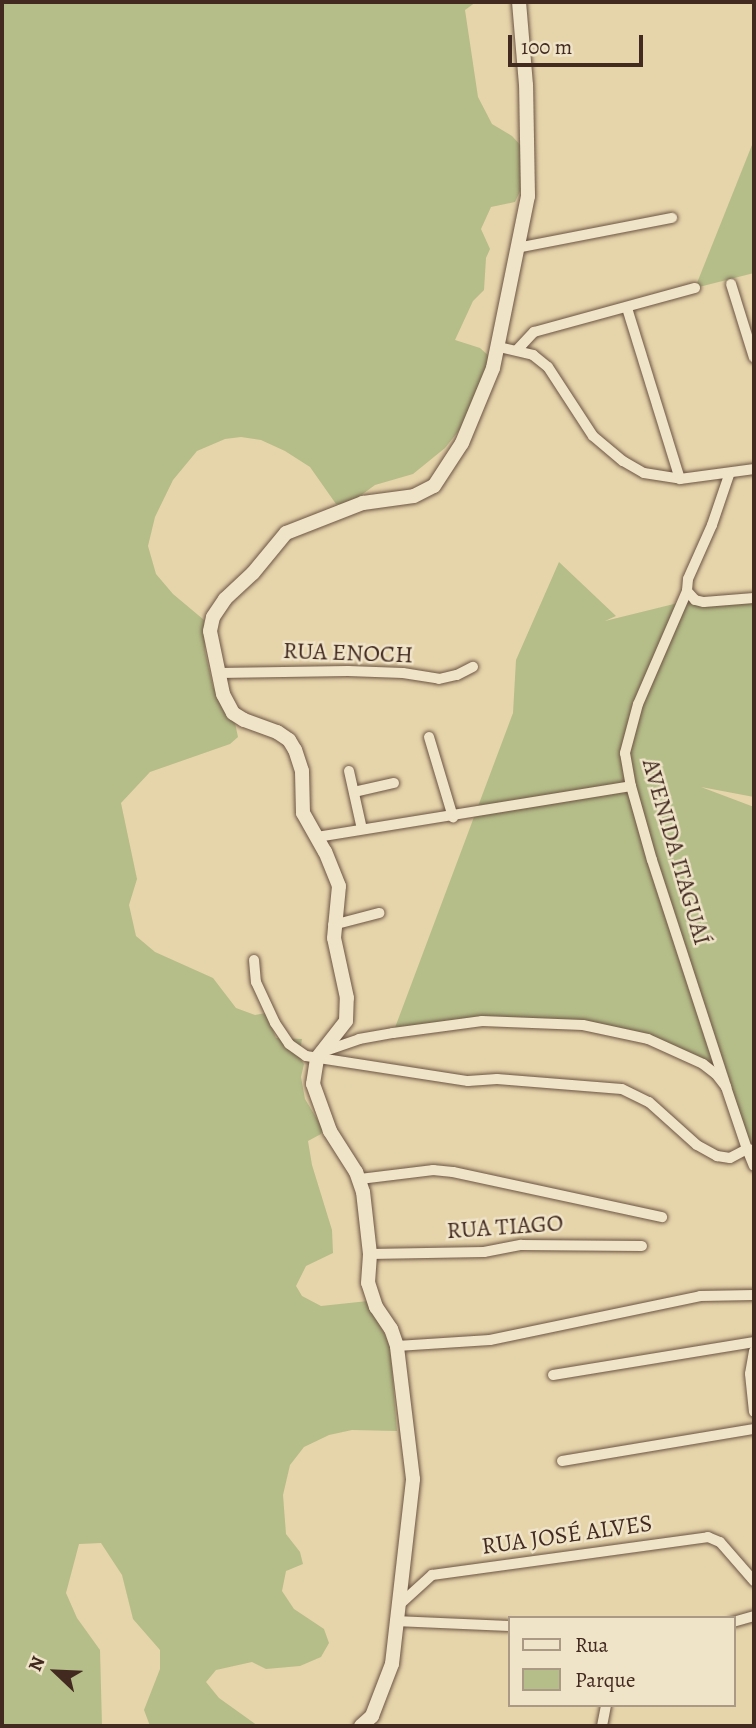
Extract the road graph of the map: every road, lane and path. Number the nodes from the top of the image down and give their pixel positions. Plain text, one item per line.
1 (521, 2) edge
2 (672, 218) dead end
3 (517, 248) junction
4 (732, 284) dead end
5 (695, 288) dead end
6 (627, 308) junction
7 (499, 347) junction
8 (517, 350) junction
9 (754, 358) edge
10 (754, 469) edge
11 (729, 475) junction
12 (680, 479) junction
13 (687, 591) junction
14 (754, 598) edge
15 (473, 667) dead end
16 (219, 673) junction
17 (429, 737) dead end
18 (349, 771) dead end
19 (394, 783) dead end
20 (631, 786) junction
21 (354, 792) junction
22 (453, 817) junction
23 (362, 829) junction
24 (317, 837) junction
25 (379, 913) dead end
26 (333, 925) junction
27 (254, 960) dead end
28 (321, 1054) junction
29 (726, 1087) junction
30 (751, 1149) edge
31 (754, 1166) edge
32 (359, 1179) junction
33 (662, 1217) dead end
34 (642, 1246) dead end
35 (370, 1254) junction
36 (754, 1295) edge
37 (754, 1342) edge
38 (397, 1346) junction
39 (754, 1351) edge
40 (553, 1375) dead end
41 (754, 1412) edge
42 (754, 1429) edge
43 (562, 1461) dead end
44 (754, 1580) edge
45 (396, 1614) junction
46 (754, 1616) edge
47 (735, 1621) edge
48 (508, 1626) edge
49 (606, 1707) edge
50 (361, 1726) edge
51 (602, 1726) edge

1 - 3 street
2 - 3 street
3 - 7 street
4 - 9 street
5 - 6 street
6 - 8 street
6 - 12 street
7 - 8 street
7 - 16 street
8 - 12 street
10 - 11 street
11 - 12 street
11 - 13 street, AVENIDA ITAGUAÍ
13 - 14 street
13 - 20 street, AVENIDA ITAGUAÍ
15 - 16 street, RUA ENOCH
16 - 24 street
17 - 22 street
18 - 21 street
19 - 21 street
20 - 22 street
20 - 29 street, AVENIDA ITAGUAÍ
21 - 23 street
22 - 23 street
23 - 24 street
24 - 26 street
25 - 26 street
26 - 28 street
27 - 28 street
28 - 29 street
28 - 30 street
28 - 32 street
29 - 30 street, AVENIDA ITAGUAÍ
30 - 31 street
32 - 33 street
32 - 35 street
34 - 35 street, RUA TIAGO
35 - 38 street
36 - 38 street
37 - 40 street
38 - 45 street
39 - 41 street
42 - 43 street
44 - 45 street, RUA JOSÉ ALVES
45 - 48 street
45 - 50 street
46 - 47 street
49 - 51 street

